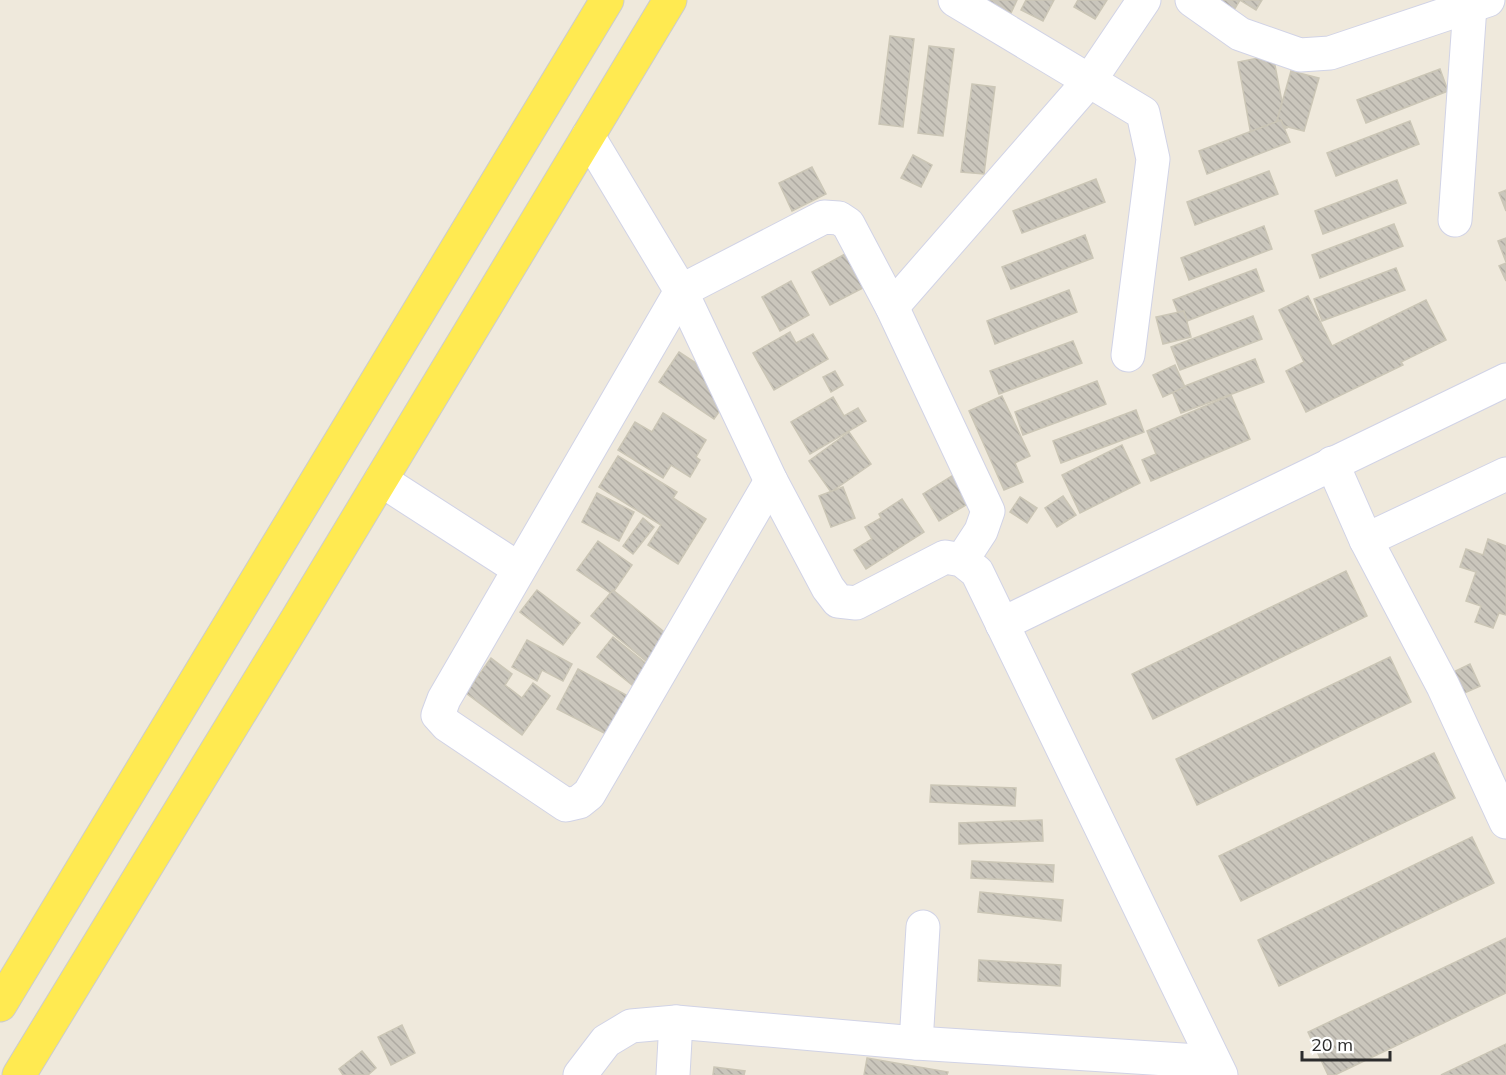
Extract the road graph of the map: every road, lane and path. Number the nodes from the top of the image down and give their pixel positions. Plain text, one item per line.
1 (607, 0) edge
2 (670, 0) edge
3 (956, 0) edge
4 (1144, 0) edge
5 (1192, 0) edge
6 (1479, 3) edge
7 (1090, 80) junction
8 (588, 136) junction
9 (1455, 220) dead end
10 (681, 291) junction
11 (892, 307) junction
12 (1128, 355) dead end
13 (1506, 380) edge
14 (1332, 464) junction
15 (1506, 474) edge
16 (381, 480) junction
17 (771, 481) junction
18 (1366, 540) junction
19 (962, 560) junction
20 (519, 568) junction
21 (1002, 624) junction
22 (1506, 822) edge
23 (922, 927) dead end
24 (0, 1005) edge
25 (676, 1022) junction
26 (916, 1042) junction
27 (1217, 1069) edge
28 (19, 1075) edge
29 (580, 1075) edge
30 (673, 1075) edge

1 - 24 main road
2 - 8 main road
3 - 7 street
4 - 7 street
5 - 6 street
6 - 9 street
7 - 11 street
7 - 12 street
8 - 10 street
8 - 16 main road
10 - 11 street
10 - 17 street
10 - 20 street
11 - 19 street
13 - 14 street
14 - 18 street
14 - 21 street
15 - 18 street
16 - 20 street
16 - 28 main road
17 - 19 street
17 - 20 street
18 - 22 street
19 - 21 street
21 - 27 street
23 - 26 street
25 - 26 street
25 - 29 street
25 - 30 street
26 - 27 street

